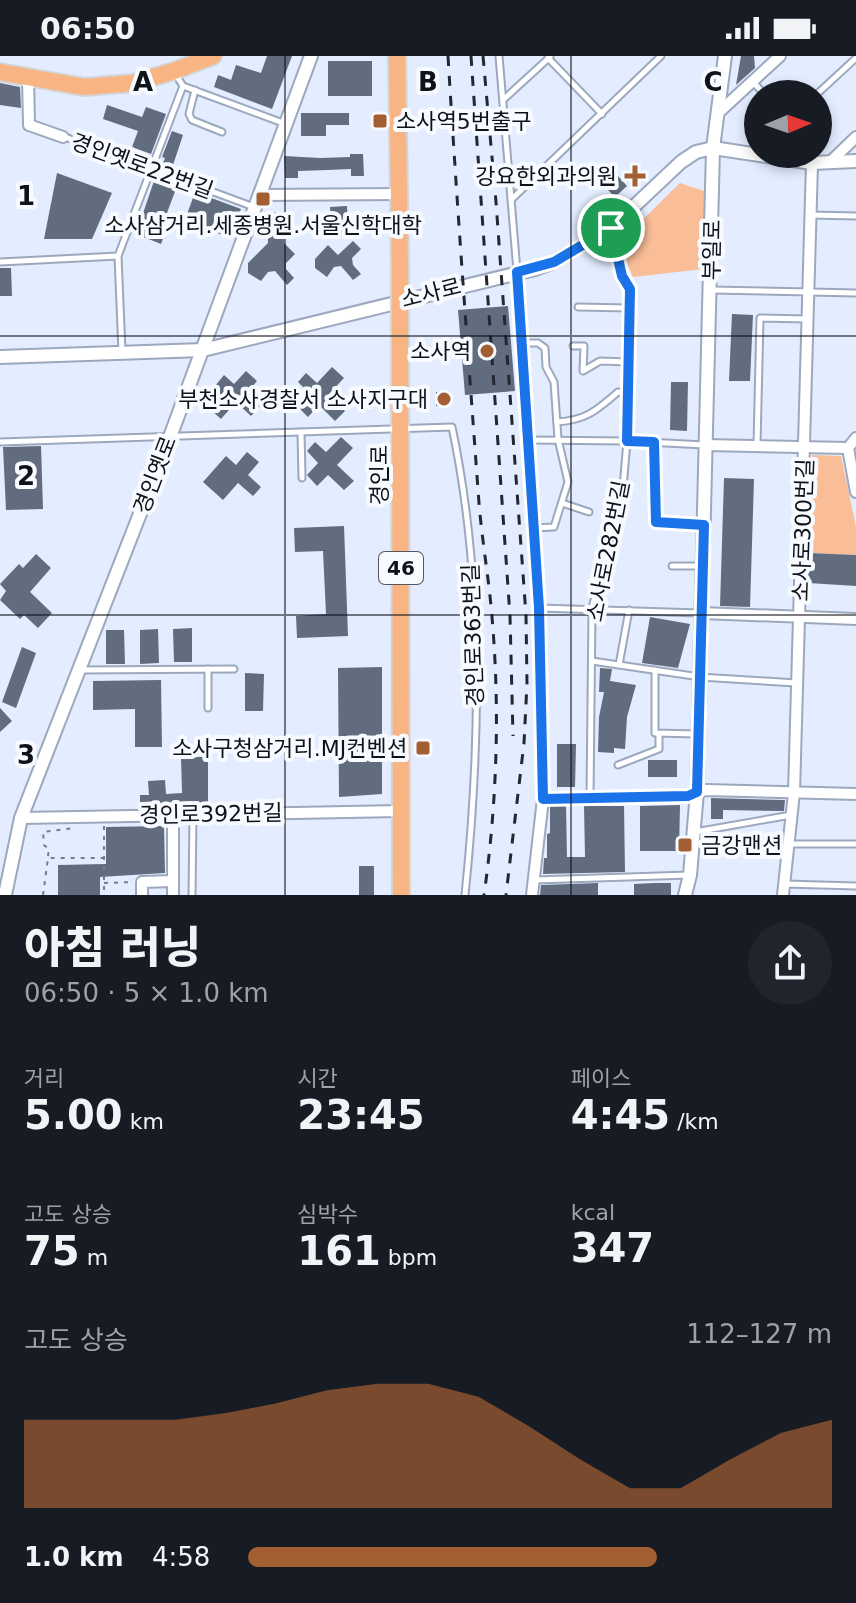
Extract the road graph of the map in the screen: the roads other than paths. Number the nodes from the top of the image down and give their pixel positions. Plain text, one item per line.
1 (311, 56) edge
2 (397, 56) edge
3 (499, 56) edge
4 (661, 56) edge
5 (725, 56) edge
6 (780, 56) edge
7 (205, 57) edge
8 (550, 57) edge
9 (856, 58) edge
10 (174, 71) junction
11 (0, 72) edge
12 (28, 77) junction
13 (755, 80) edge
14 (832, 80) edge
15 (183, 86) junction
16 (195, 90) junction
17 (744, 90) edge
18 (503, 100) junction
19 (602, 114) junction
20 (717, 114) junction
21 (286, 124) junction
22 (222, 132) dead end
23 (63, 137) joint
24 (856, 137) edge
25 (713, 148) junction
26 (744, 151) edge
27 (832, 153) edge
28 (832, 160) edge
29 (856, 161) edge
30 (152, 168) junction
31 (819, 168) edge
32 (398, 194) junction
33 (511, 200) junction
34 (258, 201) junction
35 (810, 215) junction
36 (856, 216) edge
37 (611, 228) junction
38 (118, 256) junction
39 (0, 262) edge
40 (517, 272) junction
41 (712, 290) junction
42 (808, 293) junction
43 (856, 293) edge
44 (578, 307) dead end
45 (630, 308) junction
46 (808, 319) junction
47 (521, 343) junction
48 (573, 346) dead end
49 (203, 350) junction
50 (122, 353) junction
51 (0, 357) edge
52 (629, 362) junction
53 (628, 393) junction
54 (557, 422) junction
55 (401, 429) junction
56 (301, 432) junction
57 (170, 437) junction
58 (856, 438) edge
59 (558, 439) junction
60 (527, 440) junction
61 (627, 441) junction
62 (0, 442) edge
63 (654, 442) junction
64 (706, 445) junction
65 (757, 447) junction
66 (805, 448) junction
67 (848, 448) junction
68 (302, 478) dead end
69 (856, 492) edge
70 (562, 503) junction
71 (589, 512) dead end
72 (704, 525) junction
73 (532, 528) junction
74 (672, 566) dead end
75 (703, 566) junction
76 (539, 608) junction
77 (592, 608) junction
78 (629, 610) junction
79 (701, 613) junction
80 (800, 618) junction
81 (856, 619) edge
82 (592, 661) junction
83 (619, 665) junction
84 (208, 669) junction
85 (234, 669) dead end
86 (79, 670) junction
87 (655, 670) junction
88 (700, 677) junction
89 (796, 683) junction
90 (208, 708) dead end
91 (659, 733) junction
92 (698, 734) junction
93 (618, 765) dead end
94 (697, 792) junction
95 (794, 793) junction
96 (856, 794) edge
97 (590, 797) junction
98 (543, 799) junction
99 (400, 811) junction
100 (173, 815) junction
101 (193, 815) junction
102 (792, 815) junction
103 (21, 818) junction
104 (695, 832) junction
105 (789, 844) junction
106 (856, 844) edge
107 (690, 875) junction
108 (533, 880) junction
109 (173, 881) junction
110 (856, 886) edge
111 (784, 890) edge
112 (5, 895) edge
113 (142, 895) edge
114 (173, 895) edge
115 (192, 895) edge
116 (401, 895) edge
117 (465, 895) edge
118 (532, 895) edge
119 (685, 895) edge

1 - 21 street, 경인옛로
2 - 32 main road, 경인로 / 46
3 - 18 lane
4 - 19 lane
5 - 20 street, 부일로
6 - 13 street
7 - 10 main road
8 - 18 lane
8 - 19 lane
9 - 14 lane
10 - 12 main road
10 - 15 lane
11 - 12 main road
12 - 23 street, 경인옛로22번길
15 - 16 lane
15 - 30 lane
16 - 21 lane
16 - 22 lane
17 - 20 street
18 - 33 lane
19 - 33 lane
20 - 25 street, 부일로
21 - 34 street, 경인옛로
23 - 30 lane, 경인옛로22번길
24 - 27 street
25 - 26 street
25 - 37 street, 소사로
25 - 41 street, 부일로
28 - 29 street
30 - 34 lane, 경인옛로22번길
30 - 38 lane
31 - 35 street, 소사로300번길
32 - 34 street
32 - 55 main road, 경인로 / 46, bridge
33 - 40 lane
34 - 49 street, 경인옛로
35 - 36 lane
35 - 42 street, 소사로300번길
37 - 40 street, 소사로
37 - 45 lane, 소사로282번길
38 - 39 lane
38 - 50 lane
40 - 47 street
40 - 49 street, 소사로
41 - 42 lane
41 - 64 street, 부일로
42 - 43 lane
42 - 46 street, 소사로300번길
44 - 45 lane
45 - 52 lane, 소사로282번길
46 - 65 lane
46 - 66 street, 소사로300번길
47 - 54 lane
47 - 60 street
48 - 52 lane
49 - 50 street, 소사로
49 - 57 street, 경인옛로
50 - 51 street, 소사로
52 - 53 lane, 소사로282번길
53 - 54 lane
53 - 61 lane, 소사로282번길
54 - 59 lane
55 - 56 lane
55 - 99 main road, 경인로 / 46
55 - 117 lane, 경인로363번길
56 - 57 lane
56 - 68 lane
57 - 62 lane
57 - 86 street, 경인옛로
58 - 67 street
59 - 60 lane
59 - 61 lane
59 - 70 lane
60 - 73 street
61 - 63 lane
61 - 77 lane, 소사로282번길
63 - 64 lane
63 - 72 lane
64 - 65 street
64 - 72 street, 부일로
65 - 66 street
66 - 67 street
66 - 80 street, 소사로300번길
67 - 69 street
70 - 71 lane
70 - 73 lane
72 - 75 street, 부일로
73 - 76 street
74 - 75 lane
75 - 79 street, 부일로
76 - 77 lane
76 - 98 street
77 - 78 lane
77 - 82 lane, 소사로282번길
78 - 79 lane
78 - 83 lane
79 - 80 street
79 - 88 street, 부일로
80 - 81 street
80 - 89 street, 소사로300번길
82 - 83 lane
82 - 97 lane, 소사로282번길
83 - 87 lane
84 - 85 lane
84 - 86 lane
84 - 90 lane
86 - 103 street, 경인옛로
87 - 88 lane
87 - 91 lane
88 - 89 lane
88 - 92 street, 부일로
89 - 95 street, 소사로300번길
91 - 92 lane
91 - 93 lane
92 - 94 street, 부일로
94 - 95 street
94 - 97 lane
94 - 104 street, 부일로
95 - 96 street
95 - 102 street, 소사로300번길
97 - 98 lane
98 - 108 street
99 - 101 street, 경인로392번길
99 - 116 main road, 경인로 / 46
100 - 101 street, 경인로392번길
100 - 103 street, 경인로392번길
100 - 109 street
101 - 115 lane
102 - 104 lane
102 - 105 street, 소사로300번길
103 - 112 street, 경인옛로
104 - 107 street, 부일로
105 - 106 lane
105 - 111 street, 소사로300번길
107 - 108 lane
107 - 119 street, 부일로
108 - 118 street
109 - 113 street
109 - 114 street
110 - 111 lane, 소사로300번길

